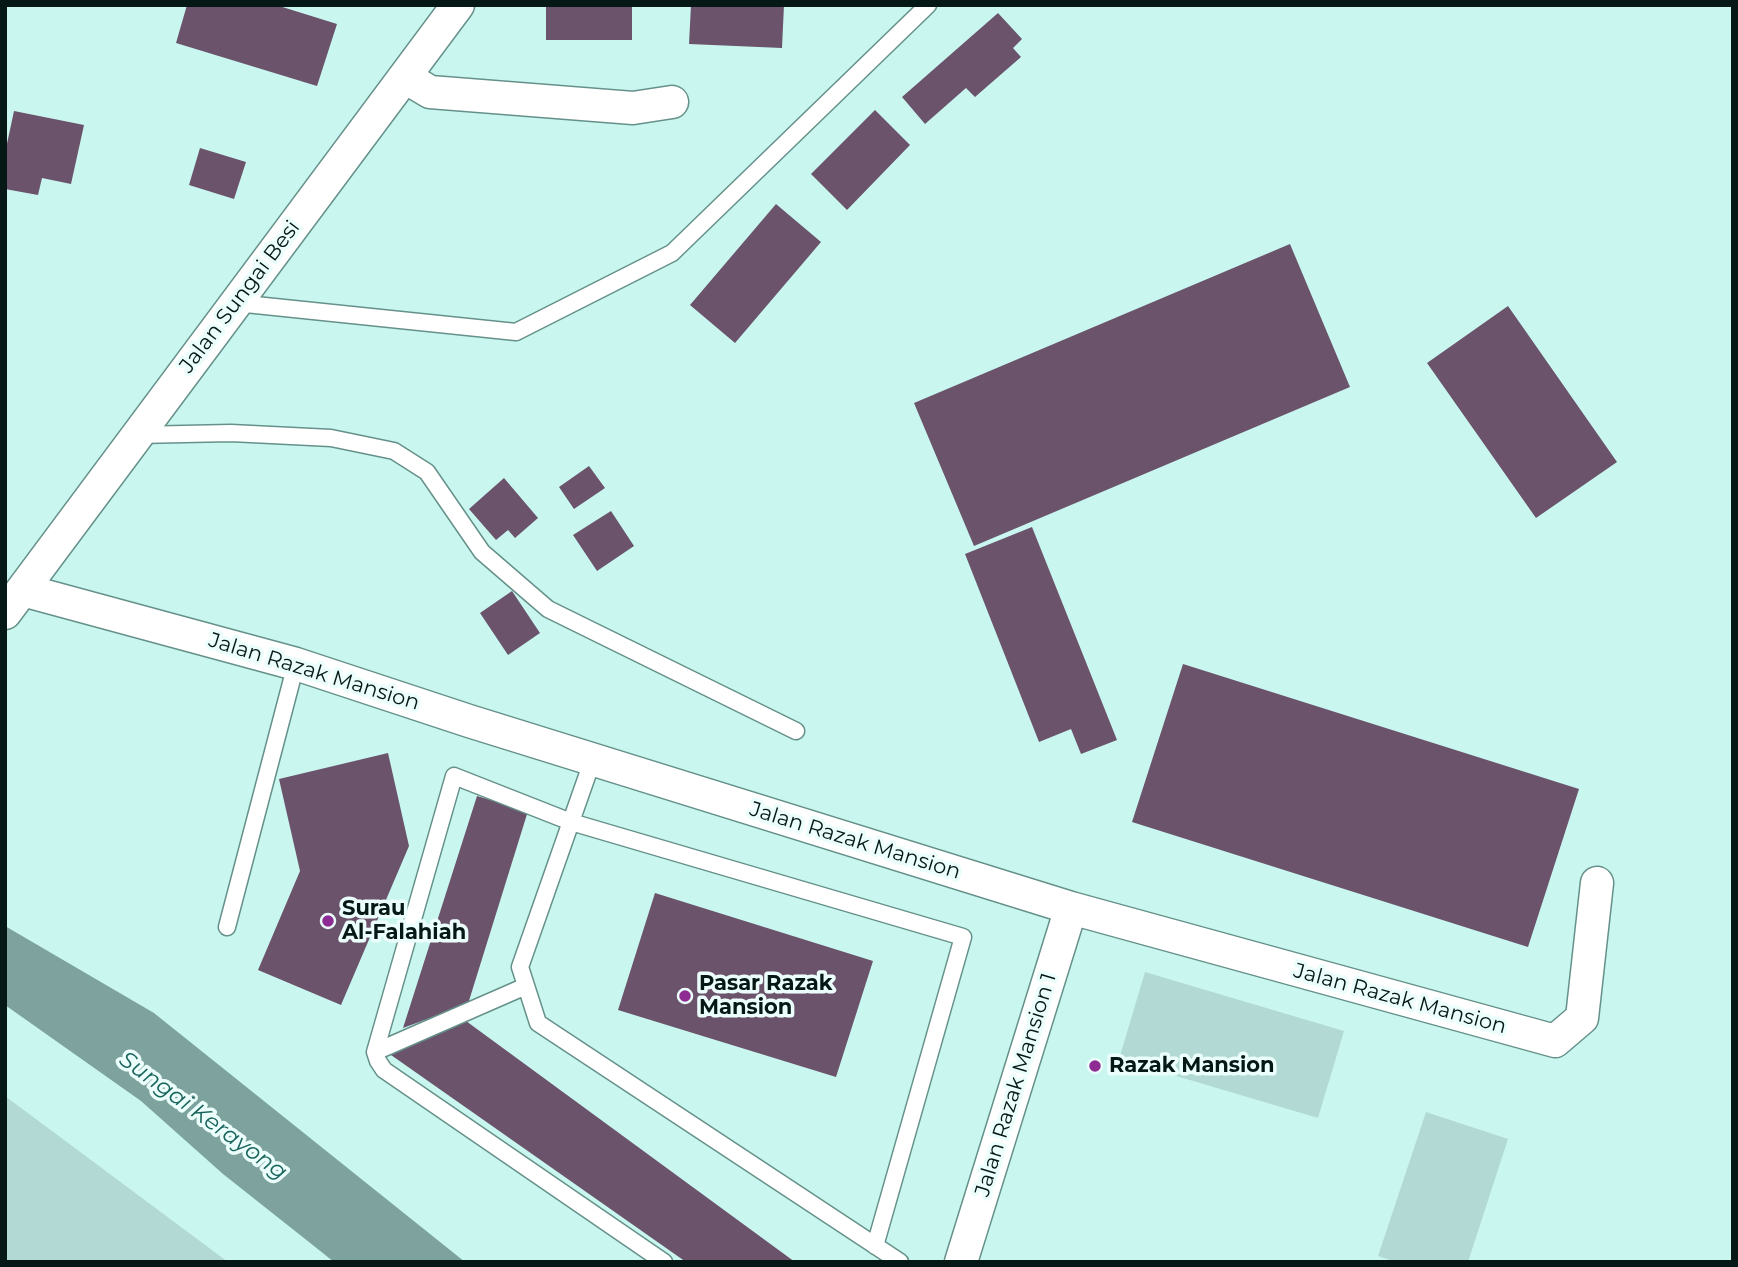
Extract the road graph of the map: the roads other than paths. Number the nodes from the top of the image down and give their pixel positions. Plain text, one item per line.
1 (458, 5) edge
2 (928, 5) edge
3 (405, 77) junction
4 (672, 102) dead end
5 (236, 303) junction
6 (137, 435) junction
7 (14, 601) edge
8 (296, 664) junction
9 (796, 731) dead end
10 (593, 759) junction
11 (571, 822) junction
12 (1597, 884) dead end
13 (1071, 908) junction
14 (227, 927) dead end
15 (526, 986) junction
16 (375, 1052) junction
17 (875, 1246) junction
18 (898, 1261) edge
19 (664, 1262) edge
20 (961, 1262) edge

1 - 3 street, Jalan Sungai Besi
2 - 5 lane
3 - 4 street
3 - 5 street, Jalan Sungai Besi
5 - 6 street, Jalan Sungai Besi
6 - 7 street, Jalan Sungai Besi
6 - 9 lane
7 - 8 street, Jalan Razak Mansion
8 - 10 street, Jalan Razak Mansion
8 - 14 lane
10 - 11 lane
10 - 13 street, Jalan Razak Mansion
11 - 15 lane
11 - 16 lane
11 - 17 lane
12 - 13 street, Jalan Razak Mansion
13 - 20 street, Jalan Razak Mansion 1
15 - 16 lane
15 - 17 lane
16 - 19 lane
17 - 18 lane

